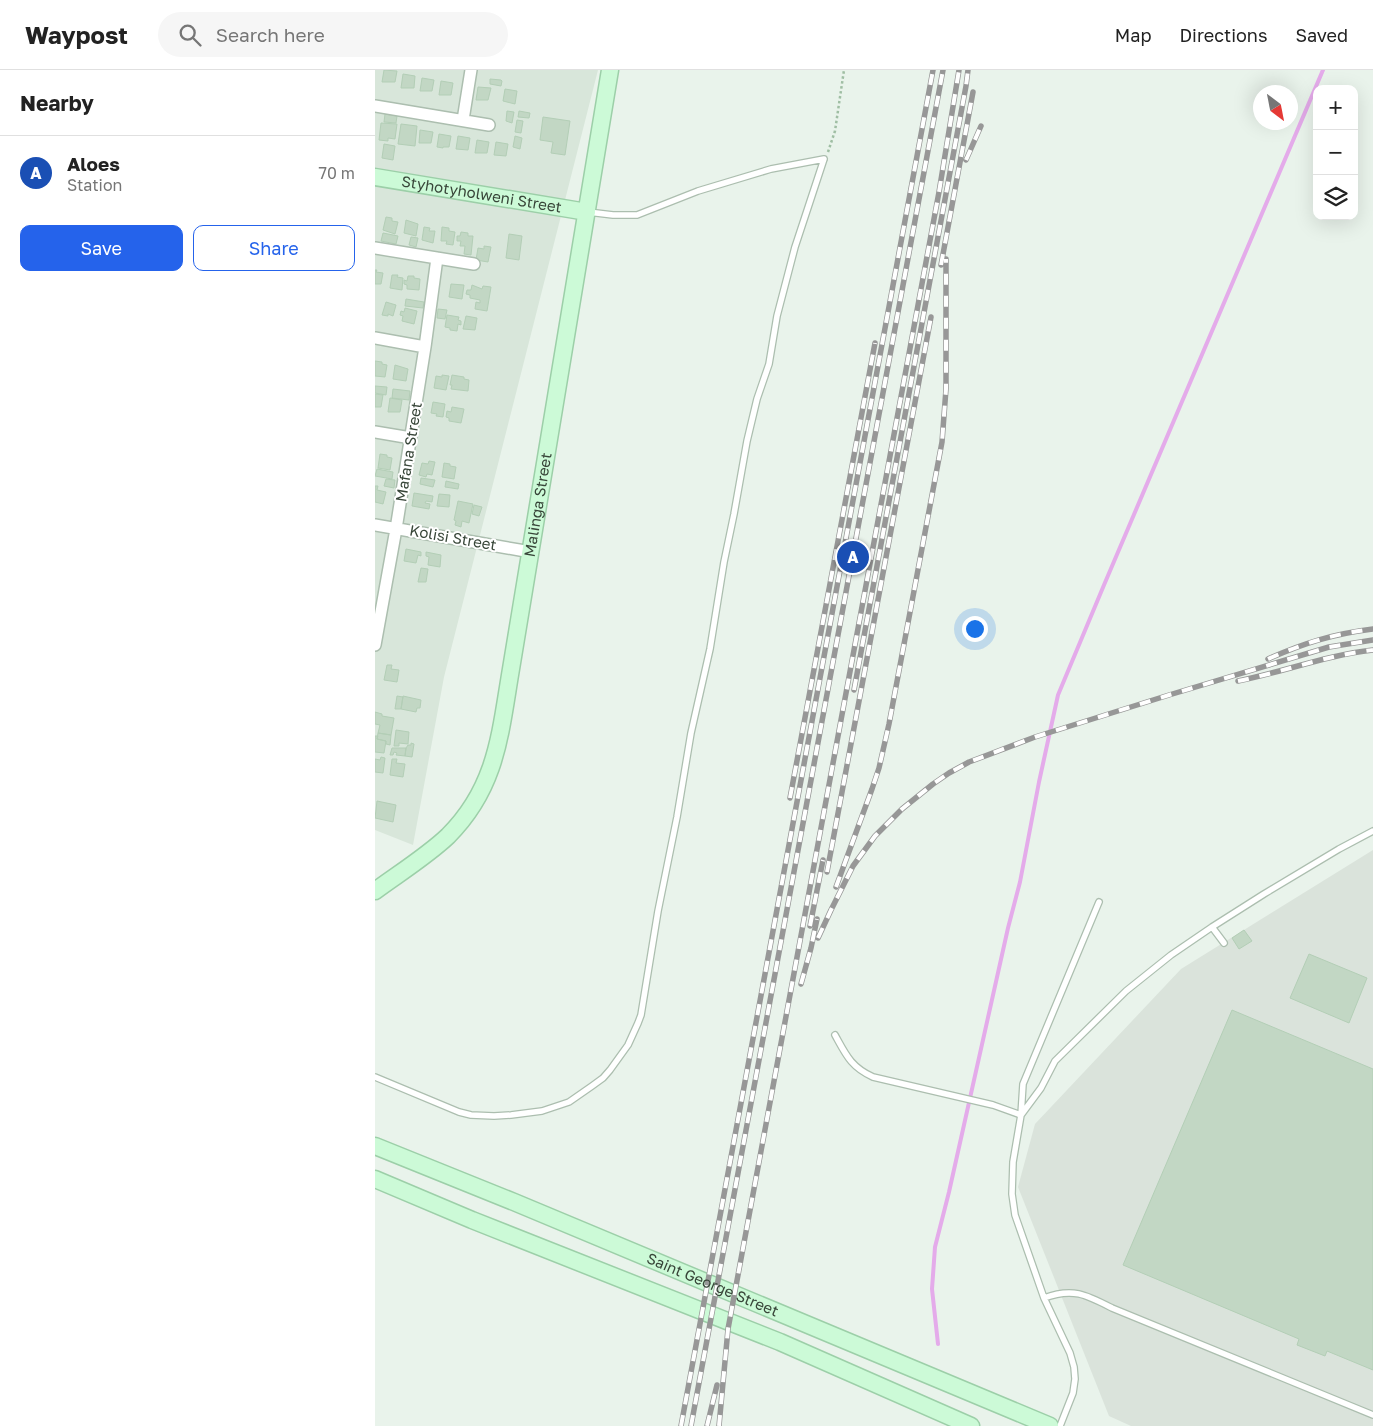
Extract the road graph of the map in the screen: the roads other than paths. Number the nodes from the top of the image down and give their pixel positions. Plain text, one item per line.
1 (471, 70) edge
2 (610, 70) edge
3 (375, 106) edge
4 (463, 120) junction
5 (489, 125) dead end
6 (375, 176) edge
7 (587, 212) junction
8 (375, 248) edge
9 (437, 258) junction
10 (474, 264) dead end
11 (375, 338) edge
12 (425, 347) junction
13 (375, 432) edge
14 (411, 438) junction
15 (375, 525) edge
16 (396, 528) junction
17 (531, 552) junction
18 (377, 617) edge
19 (375, 645) edge
20 (1373, 831) edge
21 (375, 891) edge
22 (1099, 902) dead end
23 (1212, 927) junction
24 (1224, 943) dead end
25 (835, 1035) dead end
26 (375, 1077) edge
27 (1021, 1116) junction
28 (375, 1146) edge
29 (375, 1179) edge
30 (1044, 1298) junction
31 (1373, 1415) edge
32 (971, 1426) edge
33 (1050, 1426) edge
34 (1060, 1426) edge

1 - 4 street
2 - 7 main road, Malinga Street
3 - 4 street
4 - 5 street
6 - 7 main road, Styhotyholweni Street
7 - 17 main road, Malinga Street
7 - 26 lane
8 - 9 street
9 - 10 street
9 - 12 street, Mafana Street
11 - 12 street
12 - 14 street, Mafana Street
13 - 14 street
14 - 16 street, Mafana Street
15 - 16 street, Kolisi Street
16 - 17 street, Kolisi Street
16 - 18 street, Mafana Street
17 - 21 main road, Malinga Street
18 - 19 street, Mafana Street
20 - 23 lane
22 - 27 lane
23 - 24 lane
23 - 27 lane
25 - 27 lane
27 - 30 lane
28 - 33 main road, Saint George Street
29 - 32 main road, Saint George Street
30 - 31 lane
30 - 34 lane

